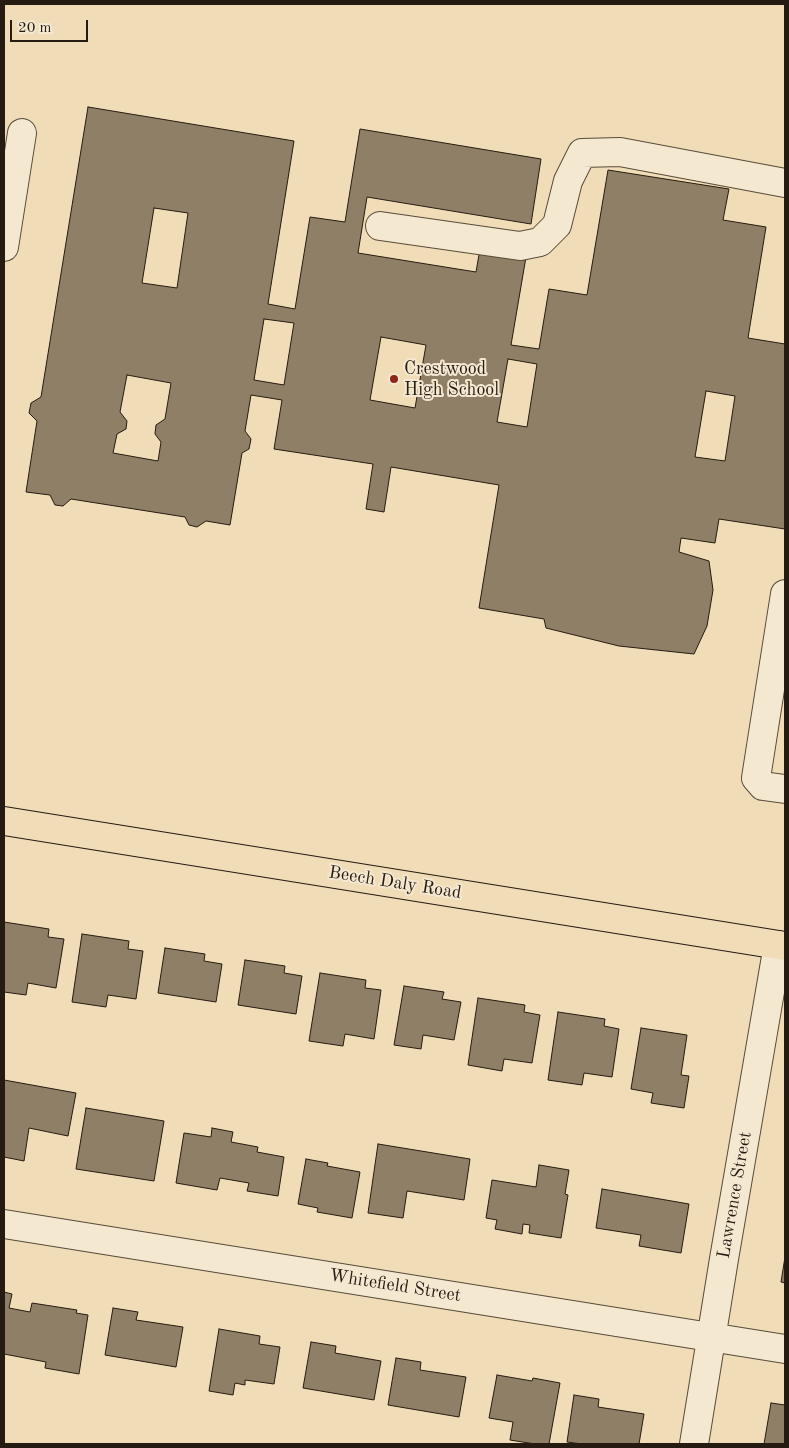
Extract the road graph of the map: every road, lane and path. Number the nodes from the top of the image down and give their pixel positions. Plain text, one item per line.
1 (22, 133) dead end
2 (785, 183) edge
3 (380, 226) dead end
4 (4, 247) edge
5 (785, 594) edge
6 (785, 789) edge
7 (4, 821) edge
8 (782, 946) edge
9 (4, 1224) edge
10 (712, 1337) junction
11 (785, 1349) edge
12 (694, 1444) edge

1 - 4 street
2 - 3 street
5 - 6 street
7 - 8 main road, Beech Daly Road
8 - 10 street, Lawrence Street
9 - 10 street, Whitefield Street
10 - 11 street, Whitefield Street
10 - 12 street, Lawrence Street

